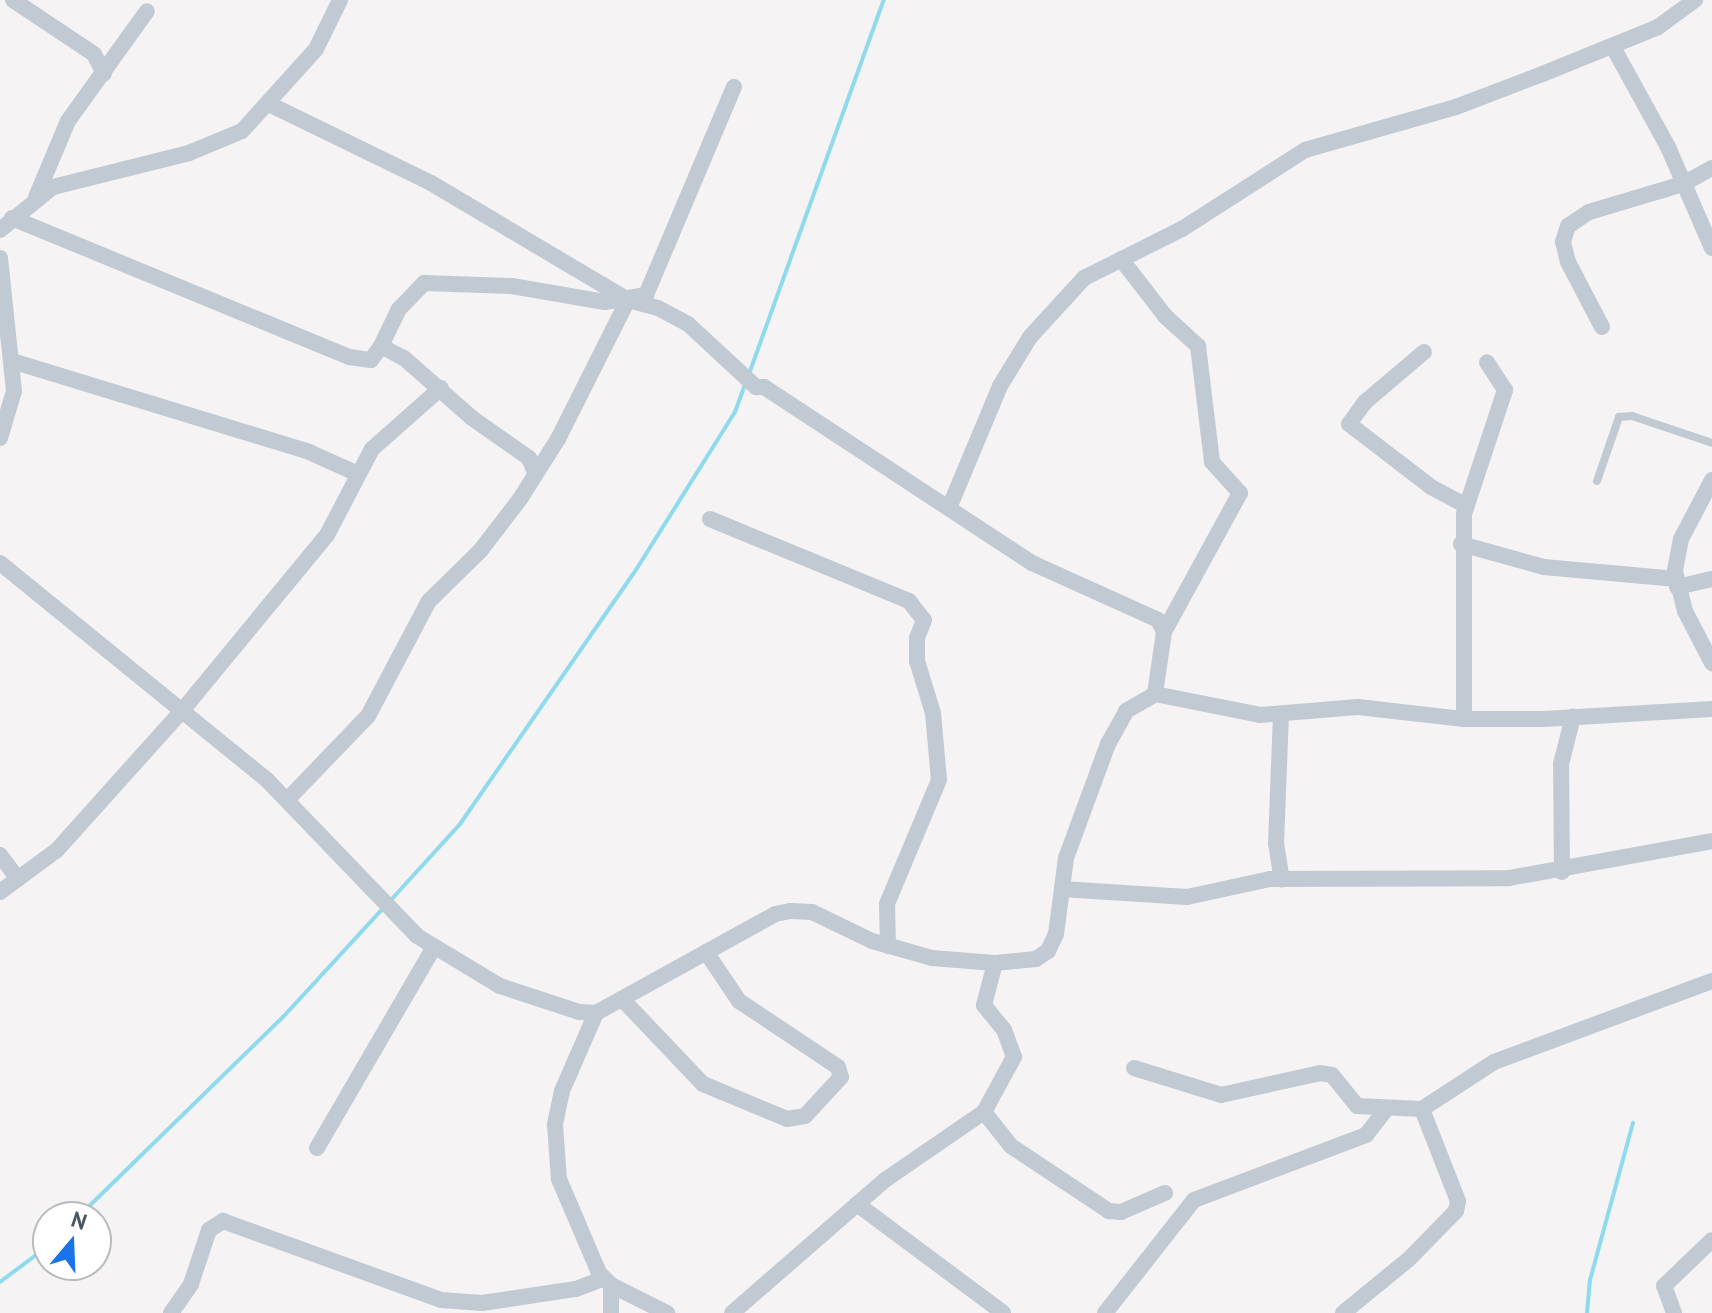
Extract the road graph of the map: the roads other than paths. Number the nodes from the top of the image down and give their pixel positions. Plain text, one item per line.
1 (13, 0) edge
2 (340, 0) edge
3 (1695, 0) edge
4 (147, 11) dead end
5 (1613, 47) junction
6 (104, 74) junction
7 (734, 87) dead end
8 (269, 104) junction
9 (1712, 168) edge
10 (1683, 184) junction
11 (36, 197) junction
12 (6, 224) edge
13 (1712, 248) edge
14 (0, 258) edge
15 (1121, 259) junction
16 (628, 300) junction
17 (1602, 327) dead end
18 (381, 346) junction
19 (1424, 352) dead end
20 (12, 361) junction
21 (1487, 362) dead end
22 (441, 388) junction
23 (6, 412) edge
24 (0, 438) edge
25 (1712, 443) edge
26 (356, 473) junction
27 (535, 473) junction
28 (1712, 480) edge
29 (1597, 481) dead end
30 (1466, 506) junction
31 (949, 508) junction
32 (710, 519) dead end
33 (1461, 544) junction
34 (0, 563) edge
35 (1712, 579) edge
36 (1676, 583) junction
37 (1164, 632) junction
38 (1712, 663) edge
39 (1155, 694) junction
40 (1712, 709) edge
41 (181, 712) junction
42 (1281, 714) junction
43 (1573, 717) junction
44 (1464, 719) junction
45 (288, 799) junction
46 (1712, 841) edge
47 (0, 855) edge
48 (1562, 872) junction
49 (18, 879) junction
50 (1282, 880) junction
51 (1062, 889) junction
52 (0, 892) edge
53 (888, 946) junction
54 (434, 947) junction
55 (706, 952) junction
56 (995, 963) junction
57 (1712, 981) edge
58 (622, 999) junction
59 (596, 1013) junction
60 (1134, 1068) dead end
61 (1422, 1109) junction
62 (1385, 1111) junction
63 (984, 1112) junction
64 (317, 1148) dead end
65 (1165, 1193) dead end
66 (857, 1204) junction
67 (1712, 1240) edge
68 (608, 1282) junction
69 (171, 1313) edge
70 (611, 1313) edge
71 (667, 1313) edge
72 (732, 1313) edge
73 (1003, 1313) edge
74 (1105, 1313) edge
75 (1343, 1313) edge
76 (1674, 1313) edge

1 - 6 street
2 - 8 street
3 - 5 street
4 - 6 street
5 - 10 street
5 - 15 street
6 - 11 street
7 - 16 street
8 - 11 street
8 - 16 street
9 - 10 street
10 - 13 street
10 - 17 street
11 - 12 street
12 - 18 street
14 - 20 street
15 - 31 street
15 - 37 street
16 - 18 street
16 - 27 street
16 - 31 street
18 - 22 street
19 - 30 street
20 - 23 street
20 - 26 street
21 - 30 street
22 - 26 street
22 - 27 street
23 - 24 street
25 - 29 lane
26 - 41 street
27 - 45 street
28 - 36 street
30 - 33 street
31 - 37 street
32 - 53 street
33 - 36 street
33 - 44 street
34 - 41 street
35 - 36 street
36 - 38 street
37 - 39 street
39 - 42 street
39 - 51 street
40 - 43 street
41 - 45 street
41 - 49 street
42 - 44 street
42 - 50 street
43 - 44 street
43 - 48 street
45 - 54 street
46 - 48 street
47 - 49 street
48 - 50 street
49 - 52 street
50 - 51 street
51 - 56 street
53 - 55 street
53 - 56 street
54 - 59 street
54 - 64 street
55 - 58 street
55 - 58 street
56 - 63 street
57 - 61 street
58 - 59 street
59 - 68 street
60 - 62 street
61 - 62 street
61 - 75 street
62 - 74 street
63 - 65 street
63 - 66 street
66 - 72 street
66 - 73 street
67 - 76 street
68 - 69 street
68 - 70 street
68 - 71 street

